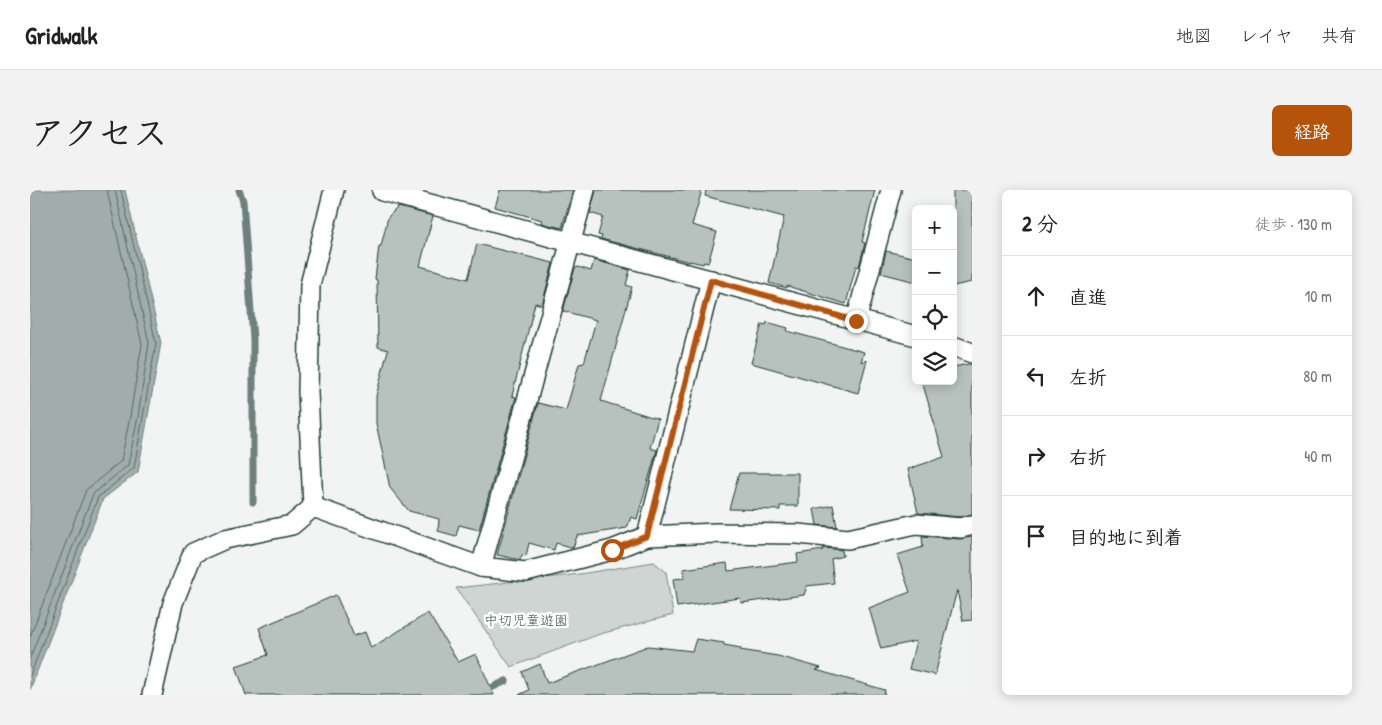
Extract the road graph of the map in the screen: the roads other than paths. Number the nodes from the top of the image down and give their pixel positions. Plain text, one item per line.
1 (334, 190) edge
2 (585, 190) edge
3 (891, 190) edge
4 (382, 191) dead end
5 (570, 241) junction
6 (711, 280) junction
7 (856, 321) junction
8 (912, 335) edge
9 (957, 347) edge
10 (972, 353) edge
11 (313, 507) junction
12 (972, 525) edge
13 (647, 536) junction
14 (481, 567) junction
15 (152, 695) edge

1 - 11 street
2 - 5 street
3 - 7 street
4 - 5 street
5 - 6 street
5 - 14 street
6 - 7 street
6 - 13 street
7 - 8 street
9 - 10 street
11 - 14 street
11 - 15 street
12 - 13 street
13 - 14 street

